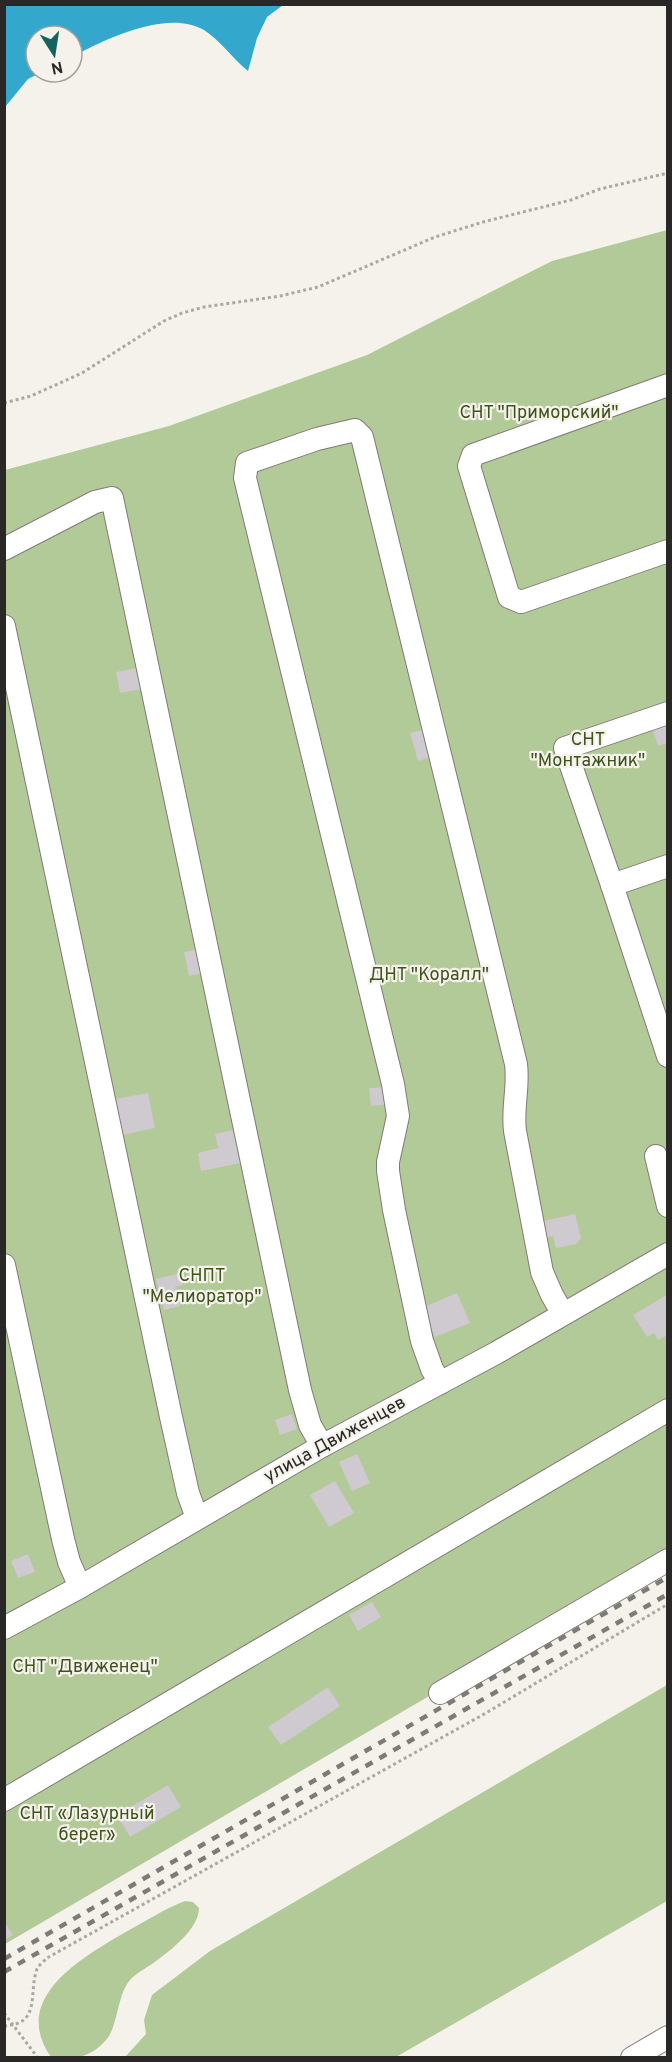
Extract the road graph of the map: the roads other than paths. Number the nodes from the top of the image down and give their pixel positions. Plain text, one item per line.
1 (668, 385) edge
2 (4, 549) edge
3 (668, 551) edge
4 (4, 626) edge
5 (668, 713) edge
6 (668, 866) edge
7 (612, 885) junction
8 (662, 1019) edge
9 (668, 1056) edge
10 (656, 1156) dead end
11 (668, 1206) edge
12 (668, 1254) edge
13 (4, 1265) edge
14 (563, 1314) junction
15 (440, 1383) junction
16 (668, 1410) edge
17 (321, 1446) junction
18 (197, 1518) junction
19 (668, 1560) edge
20 (80, 1587) junction
21 (4, 1628) edge
22 (440, 1693) dead end
23 (4, 1800) edge
24 (668, 2037) edge
25 (632, 2058) edge

1 - 3 street
2 - 17 street
4 - 18 street
5 - 7 street
6 - 7 street
7 - 8 street
8 - 9 street
10 - 11 street
12 - 14 street, улица Движенцев
13 - 20 street
14 - 15 street, улица Движенцев
14 - 15 street
15 - 17 street, улица Движенцев
16 - 23 street
17 - 18 street, улица Движенцев
18 - 20 street, улица Движенцев
19 - 22 street
20 - 21 street, улица Движенцев
24 - 25 street

